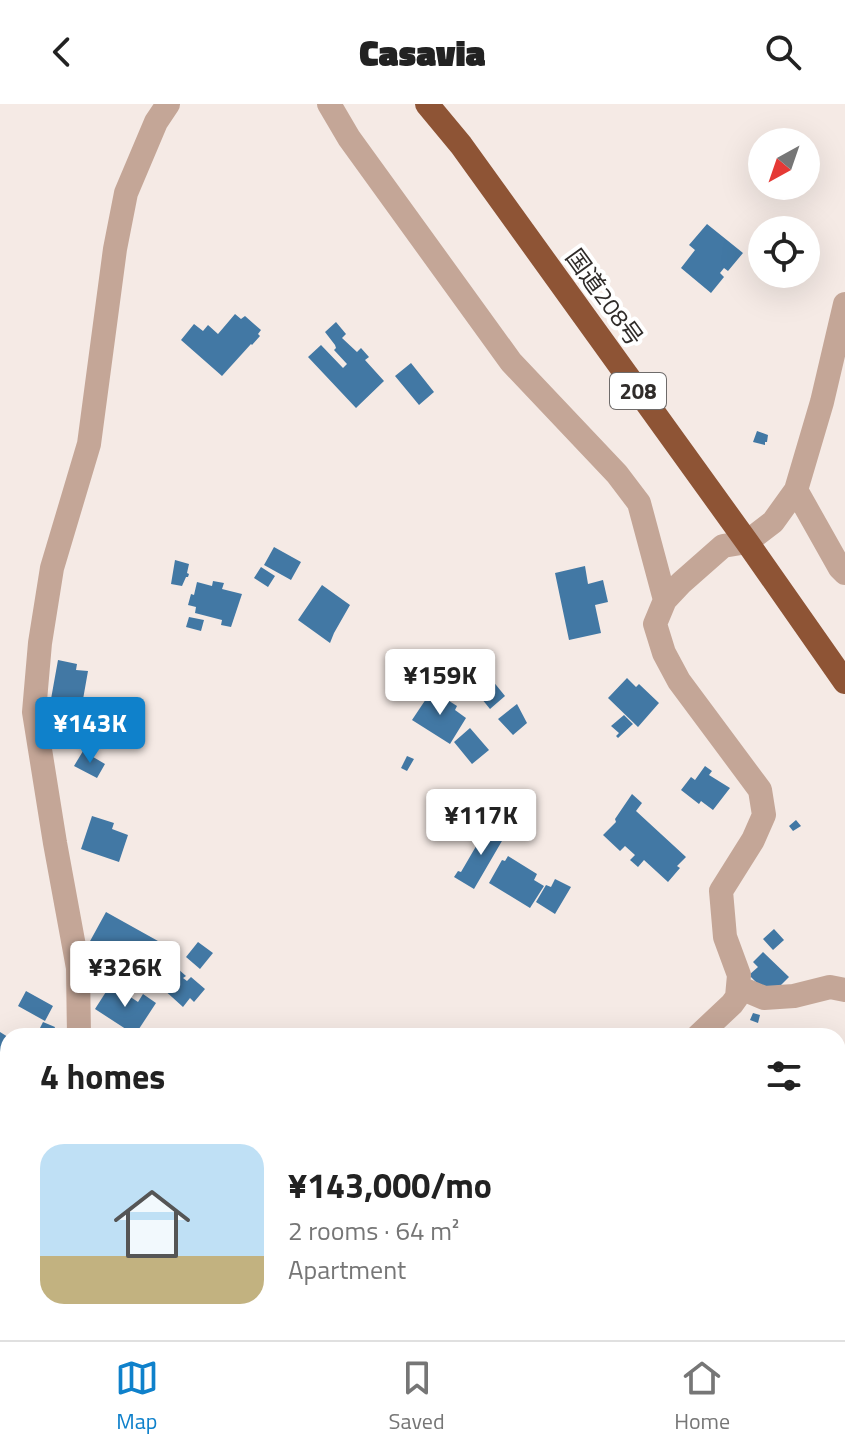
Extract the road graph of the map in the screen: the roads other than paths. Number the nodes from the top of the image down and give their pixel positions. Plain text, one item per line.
1 (168, 104) edge
2 (329, 104) edge
3 (427, 104) edge
4 (845, 304) edge
5 (796, 490) junction
6 (747, 542) junction
7 (845, 573) edge
8 (665, 600) junction
9 (845, 682) edge
10 (738, 987) junction
11 (845, 990) edge
12 (79, 1028) edge
13 (706, 1028) edge

1 - 12 street
2 - 8 street
3 - 6 highway, 国道208号 / 208
4 - 5 street
5 - 6 street
5 - 7 street
6 - 8 street
6 - 9 highway, 国道208号 / 208
8 - 10 street
10 - 11 street
10 - 13 street

